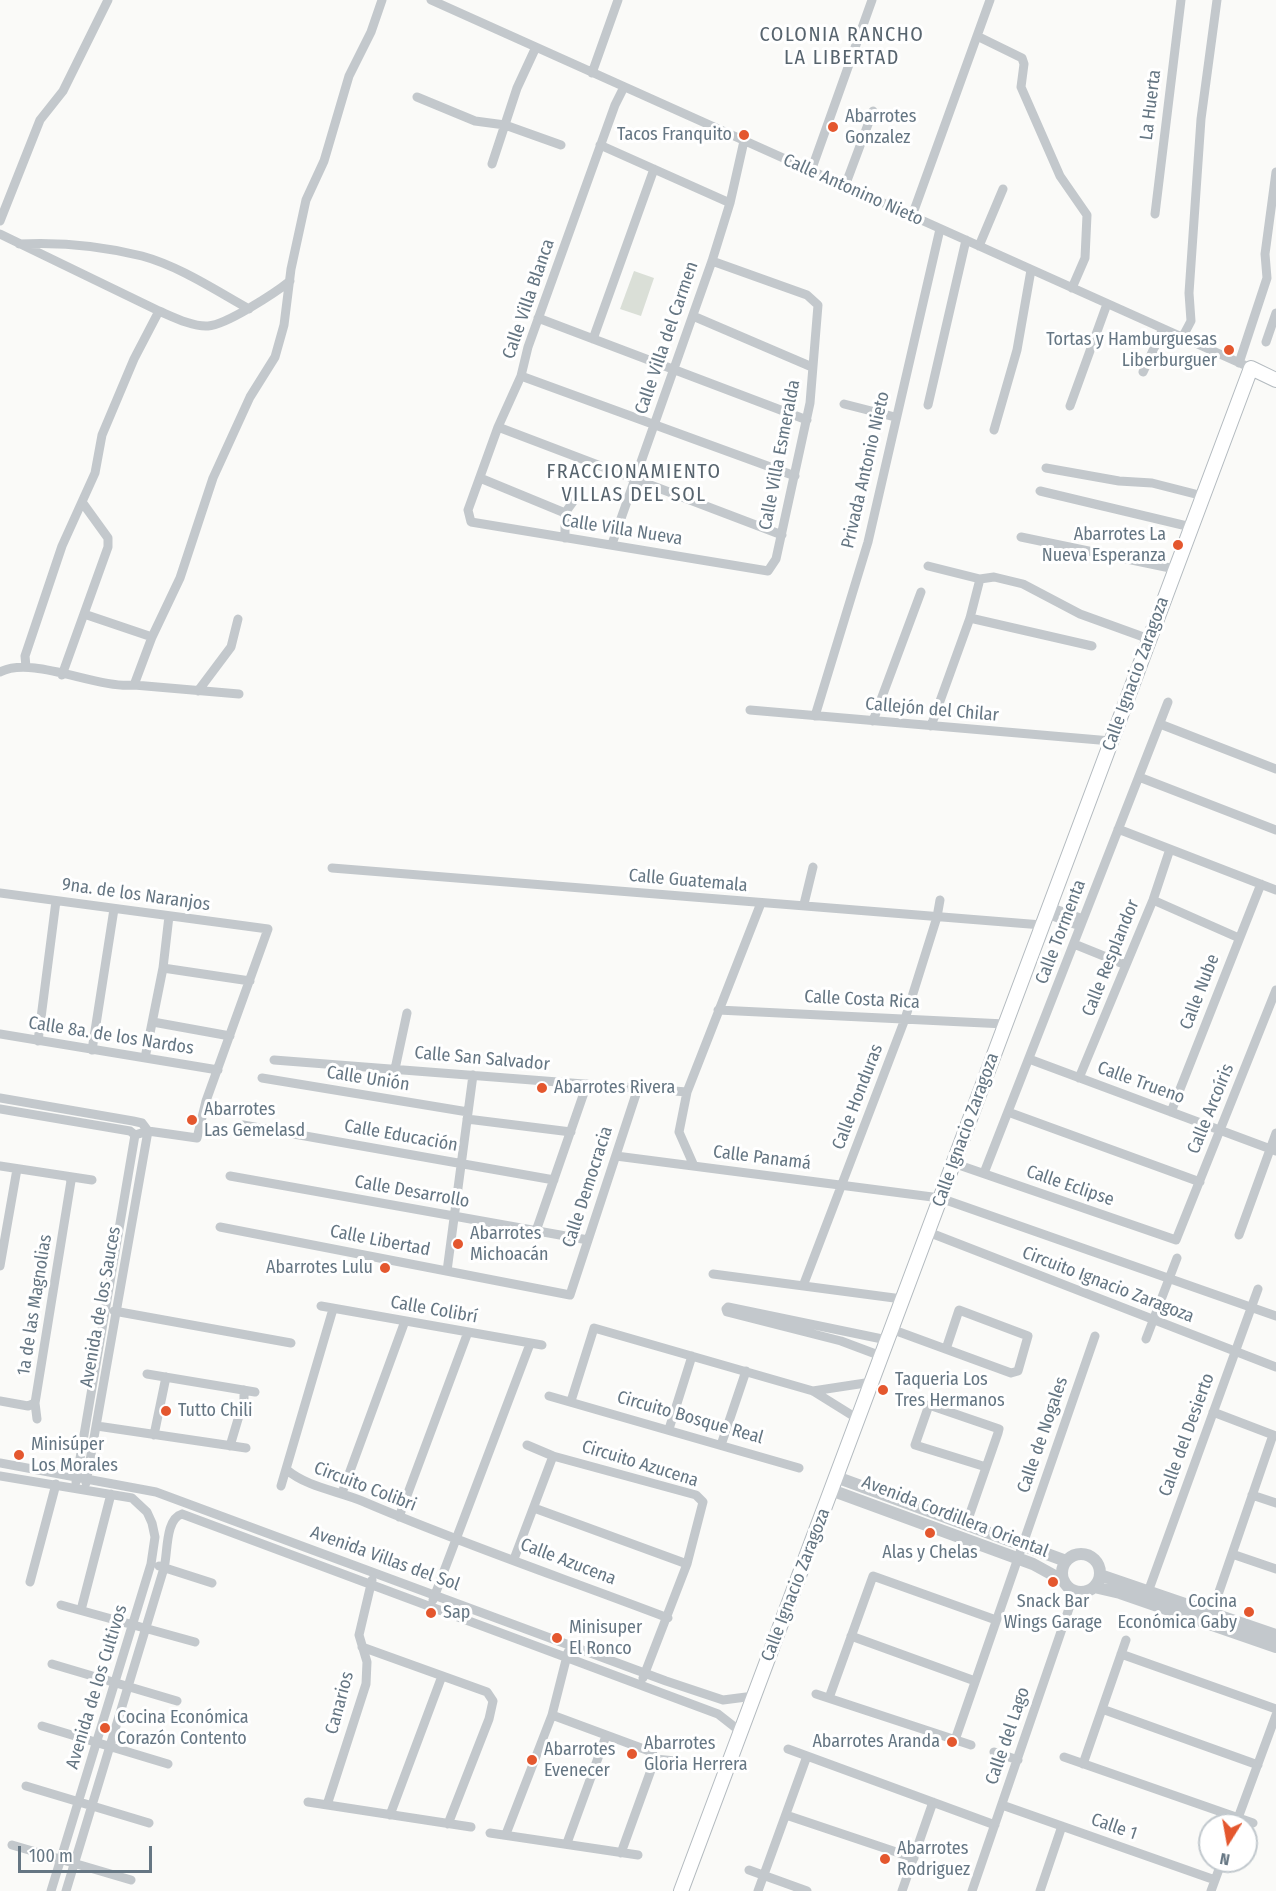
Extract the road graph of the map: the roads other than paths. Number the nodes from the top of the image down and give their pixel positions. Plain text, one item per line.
1 (108, 0) edge
2 (382, 0) edge
3 (431, 0) edge
4 (618, 0) edge
5 (872, 0) edge
6 (990, 0) edge
7 (1181, 0) edge
8 (1217, 0) edge
9 (977, 36) junction
10 (536, 47) junction
11 (592, 73) junction
12 (624, 87) junction
13 (417, 97) dead end
14 (873, 111) dead end
15 (505, 125) junction
16 (744, 141) junction
17 (600, 144) junction
18 (561, 146) dead end
19 (492, 164) dead end
20 (654, 169) junction
21 (811, 171) junction
22 (1276, 172) edge
23 (845, 186) junction
24 (1003, 189) dead end
25 (730, 203) junction
26 (1155, 214) dead end
27 (912, 216) junction
28 (0, 221) edge
29 (940, 229) junction
30 (0, 234) edge
31 (966, 240) junction
32 (19, 244) junction
33 (979, 246) junction
34 (712, 261) junction
35 (1031, 270) junction
36 (1272, 279) edge
37 (290, 281) junction
38 (1072, 288) junction
39 (1109, 304) junction
40 (249, 309) junction
41 (159, 311) junction
42 (1276, 313) edge
43 (693, 316) junction
44 (538, 318) junction
45 (1163, 329) junction
46 (1182, 338) junction
47 (593, 339) junction
48 (1266, 342) dead end
49 (1094, 353) dead end
50 (1245, 365) junction
51 (812, 367) junction
52 (674, 369) junction
53 (1143, 372) dead end
54 (521, 376) junction
55 (1276, 380) edge
56 (844, 404) dead end
57 (928, 405) dead end
58 (1070, 406) dead end
59 (895, 417) junction
60 (807, 420) junction
61 (655, 423) junction
62 (498, 427) junction
63 (994, 430) dead end
64 (1046, 468) dead end
65 (795, 476) junction
66 (480, 478) junction
67 (635, 478) junction
68 (1040, 491) dead end
69 (1203, 496) junction
70 (575, 499) dead end
71 (82, 502) junction
72 (565, 513) junction
73 (471, 522) joint
74 (1191, 527) junction
75 (782, 535) junction
76 (1022, 537) dead end
77 (565, 538) junction
78 (612, 544) junction
79 (928, 566) dead end
80 (1175, 569) junction
81 (768, 572) joint
82 (980, 579) junction
83 (921, 592) dead end
84 (84, 614) junction
85 (970, 618) junction
86 (238, 619) dead end
87 (152, 637) junction
88 (1149, 639) junction
89 (1092, 646) dead end
90 (26, 667) junction
91 (0, 672) edge
92 (62, 675) junction
93 (134, 685) junction
94 (198, 691) junction
95 (239, 694) dead end
96 (1168, 702) dead end
97 (750, 710) dead end
98 (815, 716) junction
99 (873, 721) junction
100 (1160, 724) junction
101 (931, 726) junction
102 (1111, 741) junction
103 (1276, 769) edge
104 (1139, 777) junction
105 (1118, 829) junction
106 (1276, 830) edge
107 (1170, 849) junction
108 (813, 867) dead end
109 (332, 868) dead end
110 (1261, 884) junction
111 (1276, 890) edge
112 (0, 893) edge
113 (940, 900) dead end
114 (1153, 900) junction
115 (56, 901) junction
116 (760, 903) junction
117 (804, 904) junction
118 (114, 909) junction
119 (1046, 915) junction
120 (169, 916) junction
121 (937, 917) junction
122 (1082, 923) junction
123 (1239, 938) junction
124 (1074, 944) junction
125 (1126, 965) junction
126 (163, 968) junction
127 (250, 981) junction
128 (1276, 990) edge
129 (718, 1010) junction
130 (407, 1013) dead end
131 (1265, 1017) junction
132 (905, 1019) junction
133 (1276, 1020) edge
134 (153, 1022) junction
135 (1005, 1024) junction
136 (0, 1034) edge
137 (230, 1036) junction
138 (38, 1041) junction
139 (92, 1050) junction
140 (145, 1058) junction
141 (1029, 1059) junction
142 (274, 1060) dead end
143 (395, 1069) junction
144 (218, 1070) junction
145 (473, 1075) junction
146 (262, 1078) dead end
147 (1079, 1078) junction
148 (587, 1084) junction
149 (638, 1088) junction
150 (687, 1092) junction
151 (0, 1098) edge
152 (0, 1109) edge
153 (1008, 1112) junction
154 (1171, 1112) junction
155 (468, 1116) junction
156 (243, 1125) dead end
157 (1220, 1130) junction
158 (148, 1131) junction
159 (571, 1132) junction
160 (1276, 1133) edge
161 (135, 1135) junction
162 (1273, 1150) edge
163 (616, 1156) junction
164 (953, 1163) junction
165 (461, 1164) junction
166 (0, 1166) edge
167 (694, 1166) junction
168 (17, 1169) junction
169 (984, 1173) junction
170 (230, 1176) dead end
171 (69, 1177) junction
172 (92, 1180) dead end
173 (554, 1180) junction
174 (1200, 1182) junction
175 (841, 1185) junction
176 (940, 1198) junction
177 (454, 1216) junction
178 (220, 1227) dead end
179 (536, 1231) junction
180 (928, 1232) junction
181 (1239, 1235) dead end
182 (588, 1240) junction
183 (1176, 1240) joint
184 (1177, 1258) dead end
185 (0, 1266) edge
186 (447, 1271) junction
187 (713, 1274) dead end
188 (1169, 1279) junction
189 (803, 1286) junction
190 (1258, 1289) dead end
191 (570, 1295) joint
192 (902, 1299) junction
193 (321, 1306) dead end
194 (1251, 1307) junction
195 (106, 1309) junction
196 (333, 1309) junction
197 (118, 1311) junction
198 (1276, 1316) edge
199 (1153, 1321) junction
200 (405, 1322) junction
201 (844, 1331) junction
202 (468, 1332) junction
203 (889, 1334) junction
204 (1095, 1336) dead end
205 (1146, 1339) dead end
206 (841, 1341) junction
207 (291, 1343) dead end
208 (530, 1344) junction
209 (542, 1345) dead end
210 (946, 1349) junction
211 (1235, 1352) junction
212 (692, 1356) junction
213 (881, 1356) junction
214 (1276, 1367) edge
215 (746, 1371) junction
216 (147, 1374) dead end
217 (166, 1377) junction
218 (872, 1382) junction
219 (244, 1390) junction
220 (813, 1391) junction
221 (255, 1392) dead end
222 (549, 1396) dead end
223 (0, 1401) edge
224 (571, 1401) junction
225 (34, 1403) junction
226 (1213, 1412) junction
227 (38, 1419) dead end
228 (858, 1419) junction
229 (97, 1426) junction
230 (669, 1429) junction
231 (153, 1434) junction
232 (1275, 1435) edge
233 (526, 1445) dead end
234 (721, 1445) junction
235 (230, 1446) junction
236 (246, 1448) dead end
237 (553, 1456) junction
238 (3, 1464) edge
239 (986, 1467) junction
240 (799, 1468) dead end
241 (287, 1470) junction
242 (1, 1476) edge
243 (82, 1477) junction
244 (834, 1483) junction
245 (56, 1484) junction
246 (281, 1486) dead end
247 (0, 1487) edge
248 (80, 1488) junction
249 (342, 1493) junction
250 (111, 1494) junction
251 (1252, 1495) junction
252 (899, 1499) junction
253 (182, 1501) junction
254 (1276, 1503) edge
255 (534, 1508) junction
256 (893, 1512) junction
257 (182, 1514) junction
258 (399, 1517) junction
259 (966, 1525) junction
260 (246, 1526) junction
261 (241, 1536) junction
262 (455, 1539) junction
263 (1020, 1552) junction
264 (1232, 1554) junction
265 (514, 1559) junction
266 (1066, 1561) junction
267 (151, 1564) junction
268 (687, 1564) junction
269 (164, 1568) junction
270 (1276, 1569) edge
271 (375, 1573) junction
272 (1100, 1575) junction
273 (1064, 1581) junction
274 (30, 1582) dead end
275 (212, 1583) dead end
276 (370, 1584) junction
277 (1094, 1587) junction
278 (1076, 1591) junction
279 (1148, 1592) junction
280 (436, 1595) junction
281 (61, 1605) dead end
282 (430, 1606) junction
283 (81, 1610) junction
284 (668, 1618) junction
285 (1210, 1618) junction
286 (996, 1620) junction
287 (134, 1625) junction
288 (146, 1629) junction
289 (1276, 1635) edge
290 (851, 1636) junction
291 (1126, 1640) dead end
292 (195, 1642) dead end
293 (570, 1645) junction
294 (362, 1647) junction
295 (1276, 1647) edge
296 (1121, 1654) junction
297 (567, 1657) junction
298 (52, 1664) dead end
299 (644, 1673) junction
300 (442, 1676) junction
301 (975, 1682) junction
302 (116, 1683) junction
303 (640, 1684) junction
304 (129, 1687) junction
305 (816, 1694) dead end
306 (754, 1696) junction
307 (828, 1698) junction
308 (723, 1700) junction
309 (177, 1701) dead end
310 (1102, 1709) junction
311 (1276, 1709) edge
312 (718, 1714) junction
313 (552, 1715) junction
314 (1276, 1715) edge
315 (42, 1726) dead end
316 (741, 1732) junction
317 (606, 1736) junction
318 (955, 1740) junction
319 (98, 1743) junction
320 (971, 1745) dead end
321 (110, 1746) junction
322 (788, 1749) dead end
323 (994, 1752) dead end
324 (807, 1756) junction
325 (1064, 1757) dead end
326 (656, 1759) junction
327 (1018, 1760) junction
328 (675, 1761) dead end
329 (168, 1764) dead end
330 (1083, 1764) junction
331 (1258, 1765) junction
332 (26, 1786) dead end
333 (79, 1802) junction
334 (308, 1802) dead end
335 (933, 1802) junction
336 (1002, 1804) junction
337 (327, 1805) junction
338 (92, 1806) junction
339 (1224, 1813) edge
340 (1240, 1813) edge
341 (390, 1815) junction
342 (786, 1815) junction
343 (149, 1823) dead end
344 (448, 1824) junction
345 (995, 1825) junction
346 (1062, 1826) junction
347 (471, 1827) dead end
348 (490, 1833) dead end
349 (506, 1834) junction
350 (567, 1843) junction
351 (12, 1845) dead end
352 (621, 1853) junction
353 (638, 1855) dead end
354 (914, 1858) junction
355 (61, 1859) junction
356 (74, 1863) junction
357 (749, 1870) dead end
358 (1218, 1873) edge
359 (764, 1875) junction
360 (131, 1880) dead end
361 (1215, 1880) junction
362 (51, 1891) edge
363 (66, 1891) edge
364 (681, 1891) edge
365 (758, 1891) edge
366 (807, 1891) edge
367 (902, 1891) edge
368 (972, 1891) edge
369 (1040, 1891) edge
370 (1211, 1891) edge

1 - 28 street
2 - 37 street
3 - 10 street, Calle Antonino Nieto
4 - 11 street
5 - 21 street
6 - 9 street
7 - 26 street, La Huerta
8 - 46 street
9 - 27 street
9 - 38 street
10 - 11 street, Calle Antonino Nieto
10 - 15 street
11 - 12 street, Calle Antonino Nieto
12 - 16 street, Calle Antonino Nieto
12 - 17 street, Calle Villa Blanca
13 - 15 street
14 - 23 street
15 - 18 street
15 - 19 street
16 - 21 street, Calle Antonino Nieto
16 - 25 street, Calle Villa del Carmen
17 - 20 street
17 - 44 street, Calle Villa Blanca
20 - 25 street
20 - 47 street
21 - 23 street, Calle Antonino Nieto
22 - 36 street
23 - 27 street, Calle Antonino Nieto
24 - 33 street
25 - 34 street, Calle Villa del Carmen
27 - 29 street, Calle Antonino Nieto
29 - 31 street, Calle Antonino Nieto
29 - 59 street, Privada Antonio Nieto
30 - 32 street
31 - 33 street, Calle Antonino Nieto
31 - 57 street
32 - 40 street
32 - 41 street
33 - 35 street, Calle Antonino Nieto
34 - 43 street, Calle Villa del Carmen
34 - 51 street, Calle Villa Esmeralda
35 - 38 street, Calle Antonino Nieto
35 - 63 street
36 - 50 street
37 - 40 street
37 - 87 street
38 - 39 street, Calle Antonino Nieto
39 - 45 street, Calle Antonino Nieto
39 - 49 street
39 - 58 street
40 - 41 street
41 - 71 street
42 - 48 street
43 - 51 street
43 - 52 street, Calle Villa del Carmen
44 - 47 street
44 - 54 street, Calle Villa Blanca
45 - 46 street, Calle Antonino Nieto
45 - 53 street
46 - 50 street, Calle Antonino Nieto
47 - 52 street
50 - 55 main road, Calle Antonino Nieto
50 - 69 main road, Calle Ignacio Zaragoza
51 - 60 street, Calle Villa Esmeralda
52 - 60 street
52 - 61 street, Calle Villa del Carmen
54 - 61 street
54 - 62 street, Calle Villa Blanca
56 - 59 street
59 - 98 street, Privada Antonio Nieto
60 - 65 street, Calle Villa Esmeralda
61 - 65 street
61 - 67 street, Calle Villa del Carmen
62 - 66 street, Calle Villa Blanca
62 - 67 street
64 - 69 street
65 - 75 street, Calle Villa Esmeralda
66 - 72 street
66 - 73 street, Calle Villa Blanca
67 - 75 street
67 - 78 street, Calle Villa del Carmen
68 - 74 street
69 - 74 main road, Calle Ignacio Zaragoza
70 - 72 street
71 - 84 street
71 - 90 street
72 - 77 street
73 - 77 street, Calle Villa Nueva
74 - 80 main road, Calle Ignacio Zaragoza
75 - 81 street, Calle Villa Esmeralda
76 - 80 street
77 - 78 street, Calle Villa Nueva
78 - 81 street, Calle Villa Nueva
79 - 82 street
80 - 88 main road, Calle Ignacio Zaragoza
82 - 85 street
82 - 88 street
83 - 99 street
84 - 87 street
84 - 92 street
85 - 89 street
85 - 101 street
86 - 94 street
87 - 93 street
88 - 102 main road, Calle Ignacio Zaragoza
90 - 91 street
90 - 92 street
92 - 93 street
93 - 94 street
94 - 95 street
96 - 100 street, Calle Tormenta
97 - 98 street, Callejón del Chilar
98 - 99 street, Callejón del Chilar
99 - 101 street, Callejón del Chilar
100 - 103 street
100 - 104 street, Calle Tormenta
101 - 102 street, Callejón del Chilar
102 - 119 main road, Calle Ignacio Zaragoza
104 - 105 street, Calle Tormenta
104 - 106 street
105 - 107 street
105 - 122 street, Calle Tormenta
107 - 110 street
107 - 114 street, Calle Resplandor
108 - 117 street
109 - 116 street, Calle Guatemala
110 - 111 street
110 - 123 street, Calle Nube
112 - 115 street, 9na. de los Naranjos
113 - 121 street, Calle Honduras
114 - 123 street
114 - 125 street, Calle Resplandor
115 - 118 street, 9na. de los Naranjos
115 - 138 street
116 - 117 street, Calle Guatemala
116 - 129 street
117 - 121 street, Calle Guatemala
118 - 120 street, 9na. de los Naranjos
118 - 139 street
119 - 121 street, Calle Guatemala
119 - 122 street, Calle Guatemala
119 - 135 main road, Calle Ignacio Zaragoza
120 - 126 street
120 - 127 street, 9na. de los Naranjos
121 - 132 street, Calle Honduras
122 - 124 street, Calle Tormenta
123 - 154 street, Calle Nube
124 - 125 street
124 - 141 street, Calle Tormenta
125 - 147 street, Calle Resplandor
126 - 127 street
126 - 134 street
127 - 137 street
128 - 131 street, Calle Arcoíris
129 - 132 street, Calle Costa Rica
129 - 150 street
130 - 143 street
131 - 133 street
131 - 157 street, Calle Arcoíris
132 - 135 street, Calle Costa Rica
132 - 175 street, Calle Honduras
134 - 137 street
134 - 140 street
135 - 164 main road, Calle Ignacio Zaragoza
136 - 138 street, Calle 8a. de los Nardos
137 - 144 street
138 - 139 street, Calle 8a. de los Nardos
139 - 140 street, Calle 8a. de los Nardos
140 - 144 street, Calle 8a. de los Nardos
141 - 147 street, Calle Trueno
141 - 153 street, Calle Tormenta
142 - 143 street, Calle San Salvador
143 - 145 street, Calle San Salvador
144 - 158 street
145 - 148 street, Calle San Salvador
145 - 155 street
146 - 155 street, Calle Unión
147 - 154 street, Calle Trueno
148 - 149 street, Calle San Salvador
148 - 159 street
149 - 150 street, Calle San Salvador
149 - 163 street, Calle Democracia
150 - 167 street
151 - 158 street
152 - 161 street
153 - 169 street, Calle Tormenta
153 - 174 street
154 - 157 street, Calle Trueno
155 - 159 street, Calle Unión
155 - 165 street
156 - 165 street, Calle Educación
157 - 162 street, Calle Trueno
157 - 174 street, Calle Arcoíris
158 - 161 street
158 - 197 street, Avenida de los Sauces
159 - 173 street
160 - 162 street
161 - 195 street, Avenida de los Sauces
162 - 181 street
163 - 167 street, Calle Panamá
163 - 182 street, Calle Democracia
164 - 169 street, Calle Eclipse
164 - 176 main road, Calle Ignacio Zaragoza
165 - 173 street, Calle Educación
165 - 177 street
166 - 168 street
167 - 175 street, Calle Panamá
168 - 171 street
168 - 185 street
169 - 183 street, Calle Eclipse
170 - 177 street, Calle Desarrollo
171 - 172 street
171 - 225 street, 1a de las Magnolias
173 - 179 street
174 - 183 street, Calle Arcoíris
175 - 176 street, Calle Panamá
175 - 189 street, Calle Honduras
176 - 180 main road, Calle Ignacio Zaragoza
176 - 188 street, Circuito Ignacio Zaragoza
177 - 179 street, Calle Desarrollo
177 - 186 street
178 - 186 street, Calle Libertad
179 - 182 street, Calle Desarrollo
180 - 192 main road, Calle Ignacio Zaragoza
180 - 199 street, Circuito Ignacio Zaragoza
182 - 191 street, Calle Democracia
184 - 188 street
186 - 191 street, Calle Libertad
187 - 189 street
188 - 194 street, Circuito Ignacio Zaragoza
188 - 199 street
189 - 192 street
190 - 194 street, Calle del Desierto
192 - 203 main road, Calle Ignacio Zaragoza
193 - 196 street, Calle Colibrí
194 - 198 street, Circuito Ignacio Zaragoza
194 - 211 street, Calle del Desierto
195 - 197 street
195 - 243 street, Avenida de los Sauces
196 - 200 street, Calle Colibrí
196 - 241 street, Circuito Colibri
197 - 207 street
197 - 229 street, Avenida de los Sauces
199 - 205 street
199 - 211 street, Circuito Ignacio Zaragoza
200 - 202 street, Calle Colibrí
200 - 249 street
201 - 203 street
201 - 206 street
201 - 206 street
202 - 208 street, Calle Colibrí
202 - 258 street
203 - 210 street
203 - 213 main road, Calle Ignacio Zaragoza
204 - 263 street, Calle de Nogales
206 - 213 street
208 - 209 street, Calle Colibrí
208 - 262 street
210 - 210 street
211 - 214 street, Circuito Ignacio Zaragoza
211 - 226 street, Calle del Desierto
212 - 215 street
212 - 224 street
212 - 230 street
213 - 218 main road, Calle Ignacio Zaragoza
215 - 220 street
215 - 234 street
216 - 217 street
217 - 219 street
217 - 231 street
218 - 220 street
218 - 228 main road, Calle Ignacio Zaragoza
219 - 221 street
219 - 235 street
220 - 228 street
222 - 224 street, Circuito Bosque Real
223 - 225 street, 1a de las Magnolias
224 - 230 street, Circuito Bosque Real
225 - 227 street
226 - 232 street
226 - 279 street, Calle del Desierto
228 - 244 main road, Calle Ignacio Zaragoza
229 - 231 street
229 - 243 street, Avenida de los Sauces
230 - 234 street, Circuito Bosque Real
231 - 235 street
232 - 251 street
233 - 237 street, Circuito Azucena
234 - 240 street, Circuito Bosque Real
235 - 236 street
237 - 255 street, Circuito Azucena
237 - 268 street, Circuito Azucena
238 - 242 street
238 - 243 street, Avenida Villas del Sol
239 - 239 street
239 - 259 street
241 - 246 street
241 - 249 street, Circuito Colibri
242 - 245 street
242 - 247 street
243 - 248 street, Avenida de los Sauces
243 - 253 street, Avenida Villas del Sol
244 - 252 street, Avenida Cordillera Oriental
244 - 256 street, Avenida Cordillera Oriental
244 - 306 main road, Calle Ignacio Zaragoza
245 - 248 street
245 - 274 street
248 - 250 street
249 - 258 street, Circuito Colibri
250 - 267 street, Avenida de los Cultivos
250 - 283 street
251 - 254 street
251 - 264 street
252 - 256 street
252 - 259 street, Avenida Cordillera Oriental
253 - 257 street
253 - 260 street, Avenida Villas del Sol
255 - 265 street, Circuito Azucena
255 - 268 street
256 - 263 street, Avenida Cordillera Oriental
257 - 261 street, Avenida Villas del Sol
257 - 269 street, Avenida de los Cultivos
258 - 262 street, Circuito Colibri
259 - 263 street, Avenida Cordillera Oriental
260 - 261 street
260 - 271 street, Avenida Villas del Sol
261 - 276 street, Avenida Villas del Sol
262 - 265 street, Calle Azucena
262 - 280 street
263 - 266 street, Avenida Cordillera Oriental
263 - 273 street, Avenida Cordillera Oriental
263 - 286 street, Calle de Nogales
264 - 270 street
264 - 285 street
265 - 284 street, Calle Azucena
266 - 272 street
266 - 273 street
267 - 269 street
267 - 287 street, Avenida de los Cultivos
268 - 284 street, Circuito Azucena
269 - 275 street
269 - 288 street, Avenida de los Cultivos
271 - 276 street, Canarios
271 - 280 street, Avenida Villas del Sol
272 - 277 street
272 - 279 street
273 - 278 street
276 - 282 street, Avenida Villas del Sol
276 - 294 street, Canarios
277 - 278 street
277 - 285 street
278 - 327 street, Calle del Lago
279 - 285 street
280 - 282 street
280 - 293 street, Avenida Villas del Sol
281 - 283 street
282 - 297 street, Avenida Villas del Sol
283 - 287 street
284 - 299 street, Circuito Azucena
285 - 289 street
285 - 295 street
286 - 290 street
286 - 301 street, Calle de Nogales
287 - 288 street
287 - 302 street, Avenida de los Cultivos
288 - 292 street
288 - 304 street, Avenida de los Cultivos
290 - 301 street
290 - 307 street
291 - 296 street
293 - 297 street
293 - 299 street, Avenida Villas del Sol
294 - 300 street
294 - 337 street, Canarios
296 - 310 street
296 - 311 street
297 - 303 street, Avenida Villas del Sol
297 - 313 street
298 - 302 street
299 - 303 street, Circuito Azucena
299 - 308 street, Avenida Villas del Sol
300 - 341 street
300 - 344 street
301 - 318 street, Calle de Nogales
302 - 304 street
302 - 319 street, Avenida de los Cultivos
303 - 312 street, Avenida Villas del Sol
304 - 309 street
304 - 321 street, Avenida de los Cultivos
305 - 307 street
306 - 308 street, Avenida Villas del Sol
306 - 316 main road, Calle Ignacio Zaragoza
307 - 318 street
308 - 312 street
310 - 330 street
310 - 331 street
312 - 316 street, Avenida Villas del Sol
313 - 317 street
313 - 349 street
314 - 331 street
315 - 319 street
316 - 364 main road, Calle Ignacio Zaragoza
317 - 326 street
317 - 350 street
318 - 320 street
319 - 321 street
319 - 333 street, Avenida de los Cultivos
321 - 329 street
321 - 338 street, Avenida de los Cultivos
322 - 324 street
323 - 327 street
324 - 335 street
324 - 342 street
325 - 330 street
326 - 328 street
326 - 352 street
327 - 336 street, Calle del Lago
330 - 339 street
331 - 340 street
332 - 333 street
333 - 338 street
333 - 355 street, Avenida de los Cultivos
334 - 337 street
335 - 345 street
335 - 354 street
336 - 345 street, Calle del Lago
336 - 346 street, Calle 1
337 - 341 street
338 - 343 street
338 - 356 street, Avenida de los Cultivos
341 - 344 street
342 - 354 street
342 - 359 street
344 - 347 street
345 - 368 street, Calle del Lago
346 - 361 street, Calle 1
346 - 369 street
348 - 349 street
349 - 350 street
350 - 352 street
351 - 355 street
352 - 353 street
354 - 367 street
355 - 356 street
355 - 362 street, Avenida de los Cultivos
356 - 360 street
356 - 363 street, Avenida de los Cultivos
357 - 359 street
358 - 361 street
359 - 365 street
359 - 366 street
361 - 370 street

